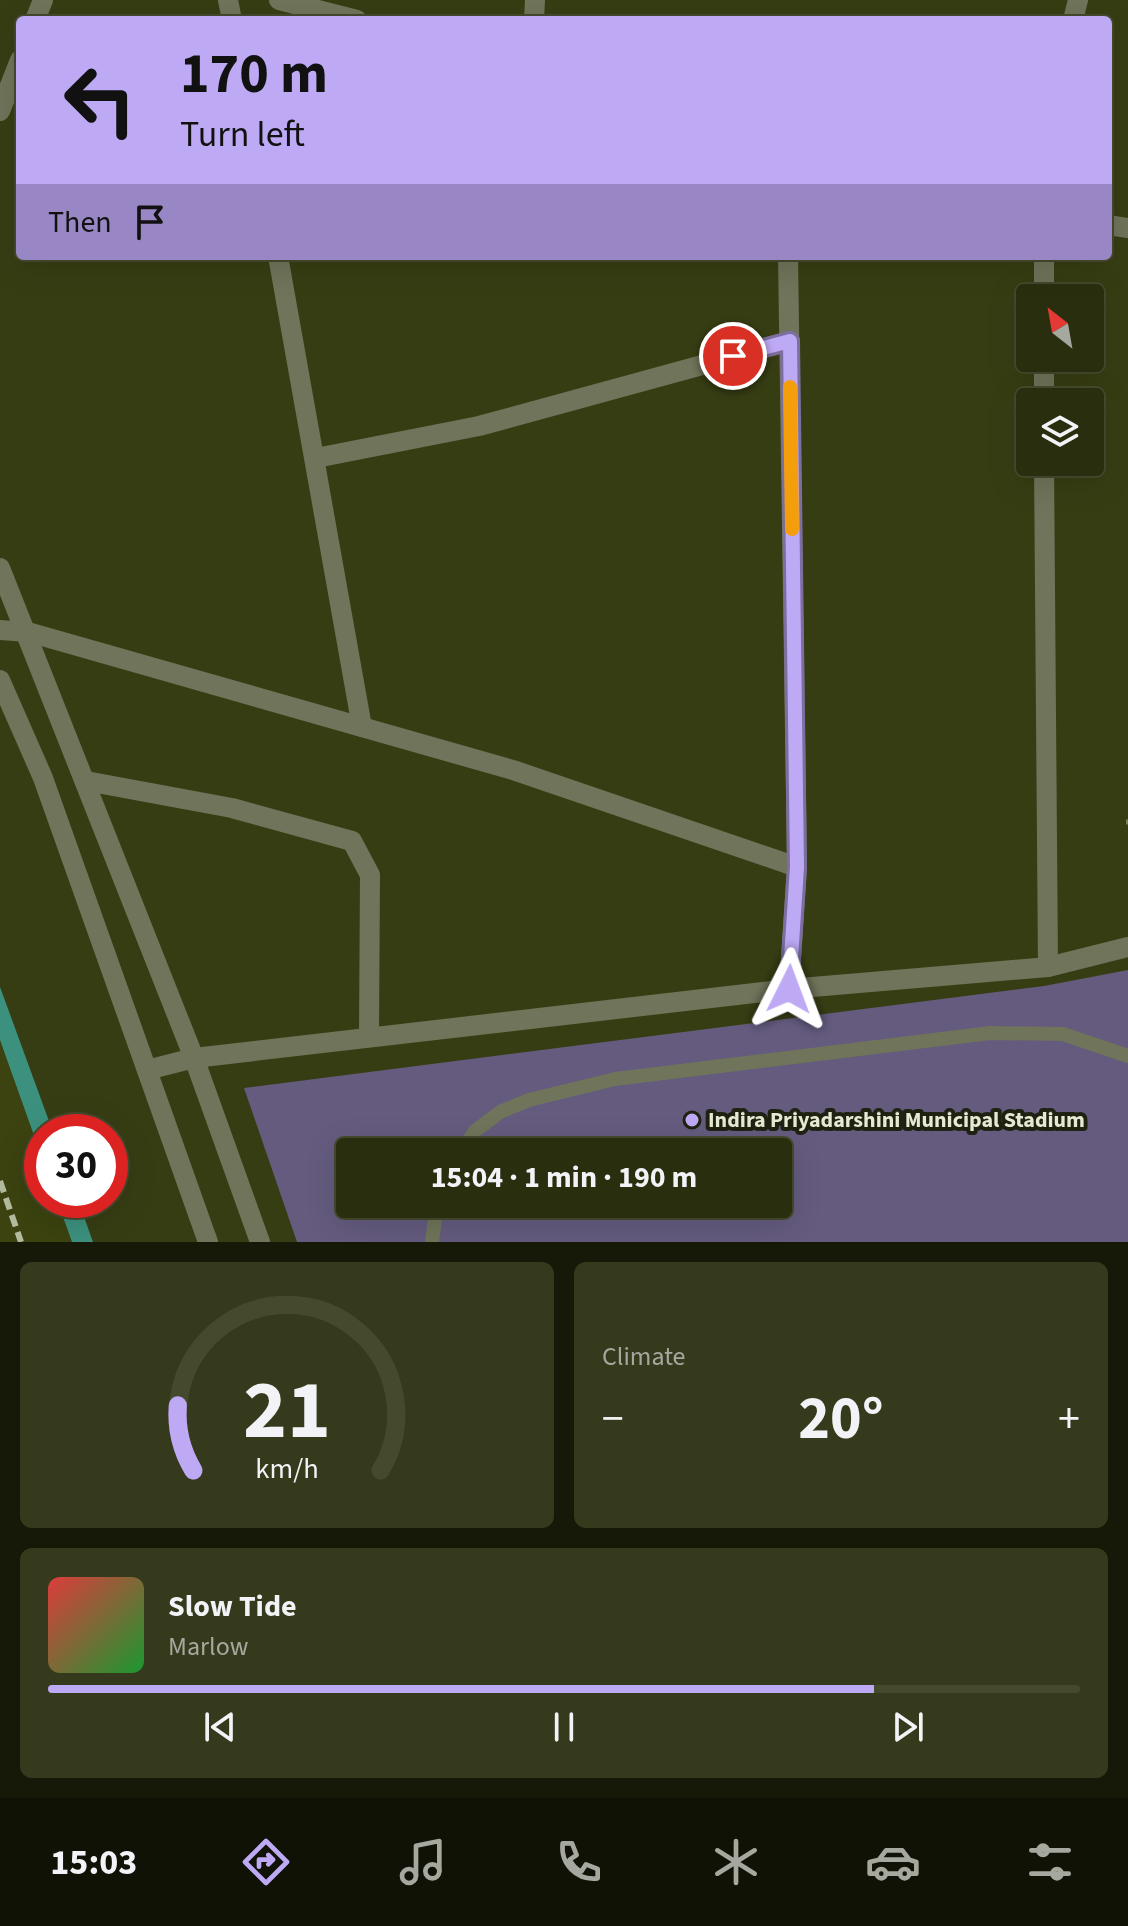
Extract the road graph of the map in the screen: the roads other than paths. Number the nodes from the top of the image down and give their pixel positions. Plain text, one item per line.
1 (279, 0) edge
2 (341, 16) edge
3 (16, 70) edge
4 (0, 111) edge
5 (279, 260) edge
6 (788, 260) edge
7 (1044, 260) edge
8 (1044, 284) edge
9 (790, 341) junction
10 (316, 458) junction
11 (1044, 476) edge
12 (0, 568) edge
13 (0, 630) edge
14 (28, 632) junction
15 (0, 680) edge
16 (362, 727) junction
17 (86, 781) junction
18 (797, 867) junction
19 (1128, 947) edge
20 (1048, 967) junction
21 (789, 989) junction
22 (369, 1037) junction
23 (1128, 1056) edge
24 (194, 1058) junction
25 (147, 1070) junction
26 (470, 1138) edge
27 (435, 1218) edge
28 (208, 1242) edge
29 (260, 1242) edge
30 (432, 1242) edge

1 - 2 street
3 - 4 street
5 - 10 street
6 - 9 street
7 - 8 street
9 - 10 street
9 - 18 street
10 - 16 street
11 - 20 street
12 - 14 street
13 - 14 street
14 - 16 street
14 - 17 street
15 - 25 street
16 - 18 street
17 - 22 street
17 - 24 street
18 - 21 street
19 - 20 street
20 - 21 street
21 - 22 street
22 - 24 street
23 - 26 lane
24 - 25 street
24 - 29 street
25 - 28 street
27 - 30 lane

